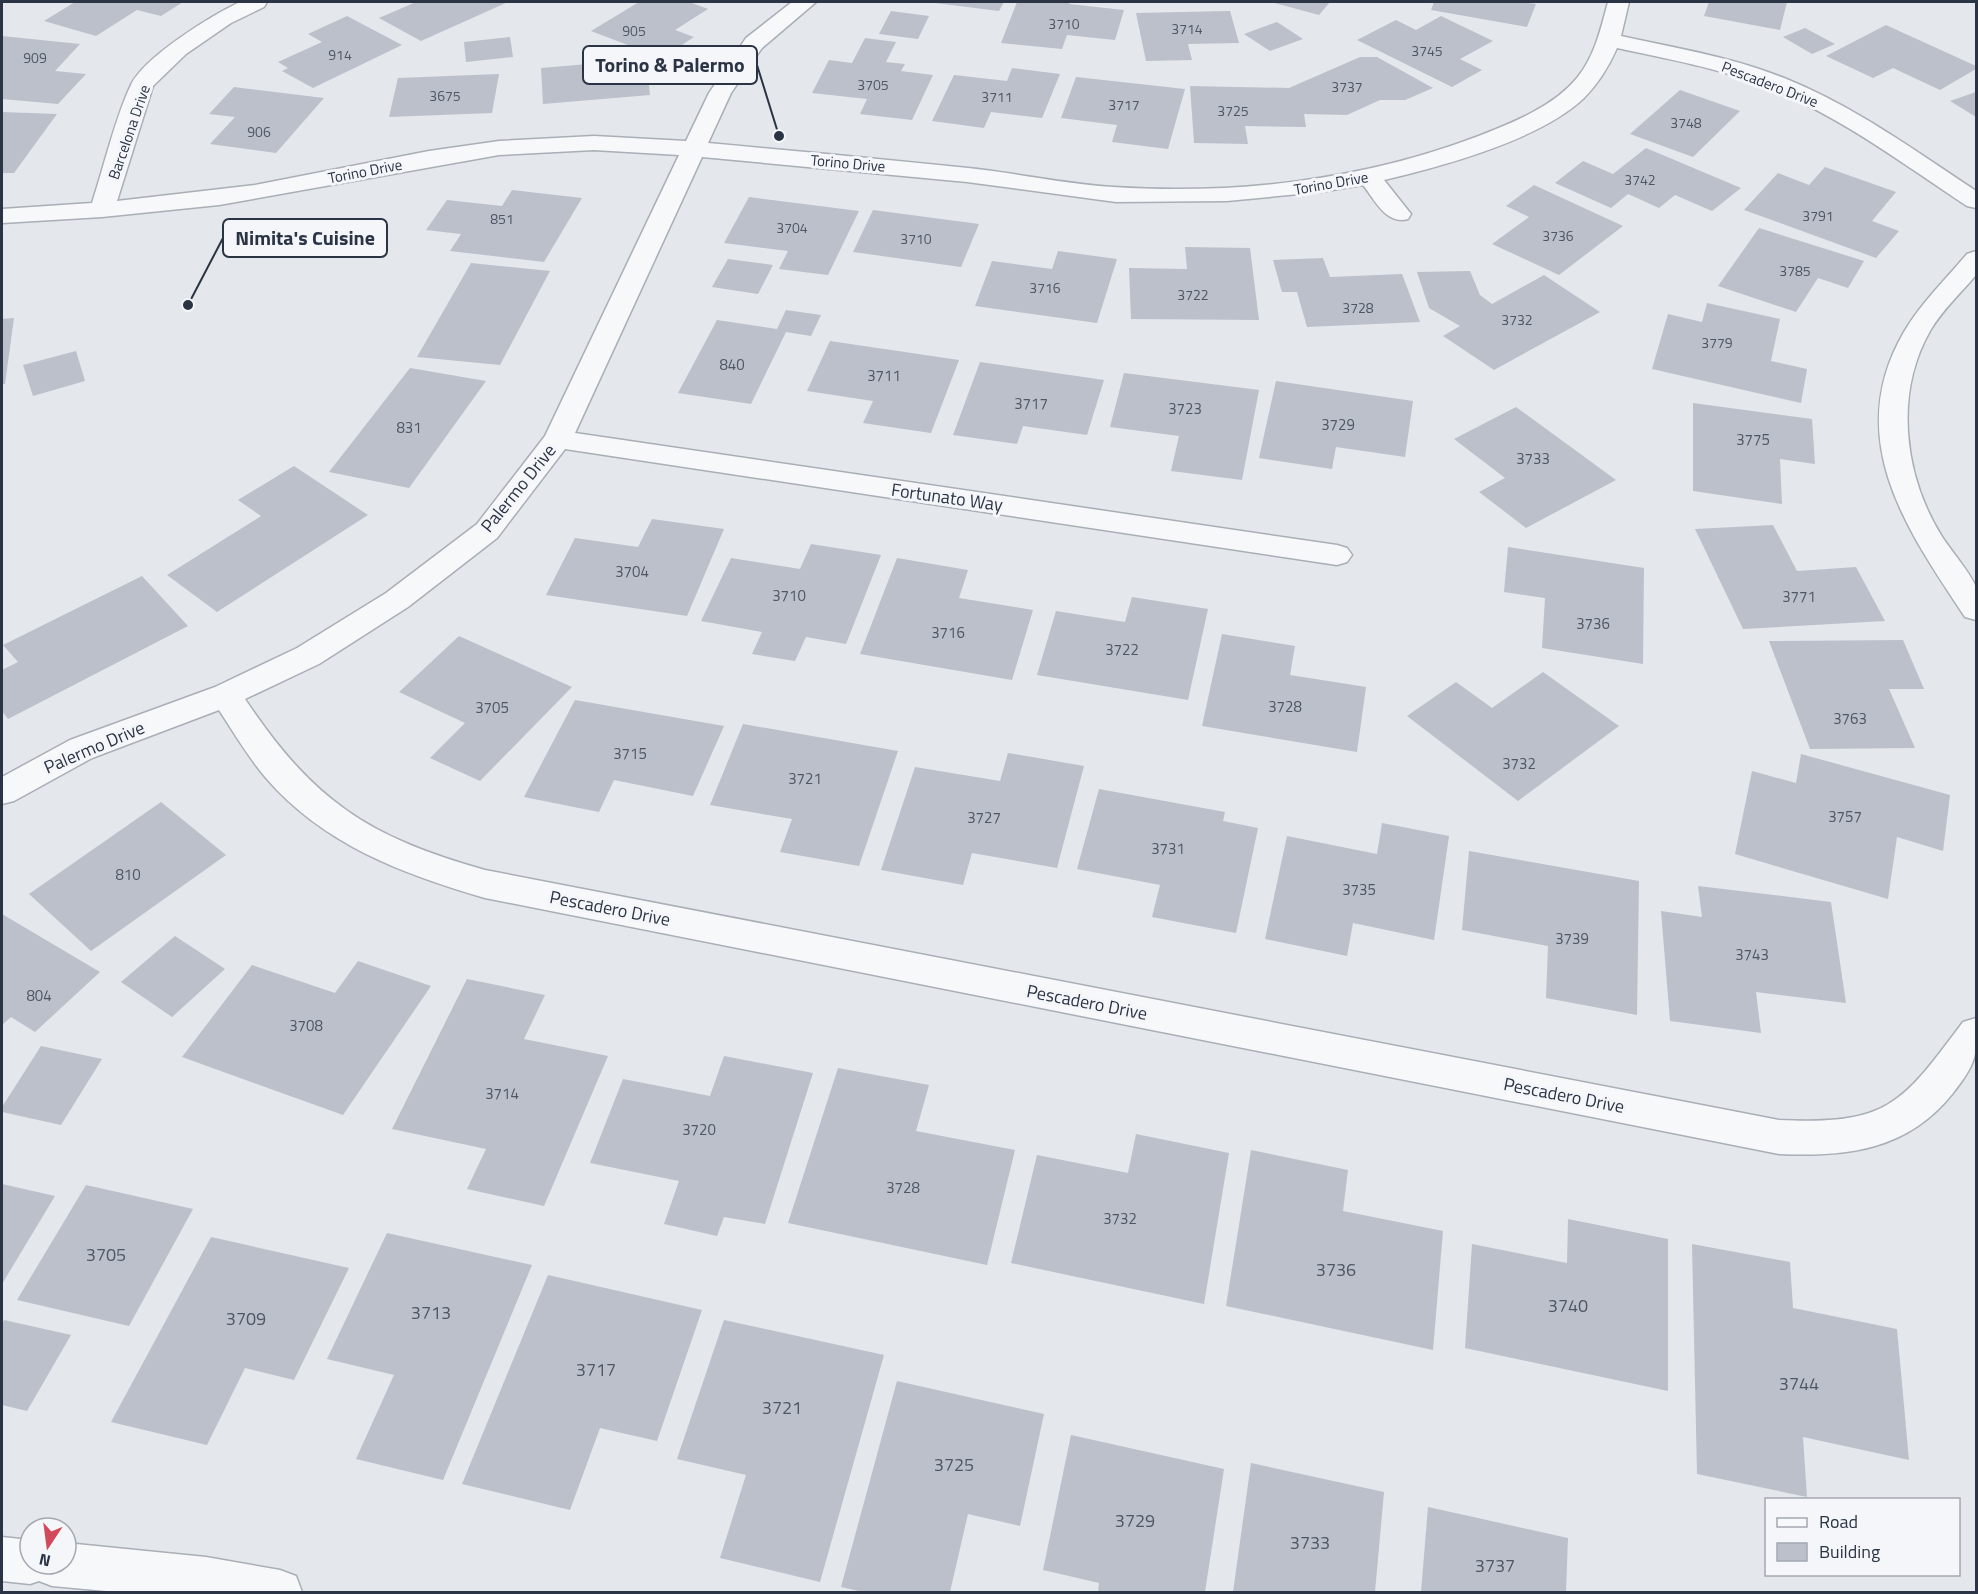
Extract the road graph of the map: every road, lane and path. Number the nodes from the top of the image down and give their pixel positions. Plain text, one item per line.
1 (256, 2) edge
2 (805, 2) edge
3 (1618, 2) edge
4 (1611, 40) junction
5 (693, 148) junction
6 (1369, 177) junction
7 (1977, 201) edge
8 (102, 210) junction
9 (1399, 214) dead end
10 (2, 216) edge
11 (1977, 259) edge
12 (558, 439) junction
13 (1337, 555) dead end
14 (1977, 609) edge
15 (226, 695) junction
16 (2, 792) edge
17 (1977, 1033) edge
18 (2, 1559) edge
19 (18, 1561) edge
20 (78, 1567) edge
21 (280, 1593) edge

1 - 8 street, Barcelona Drive
2 - 5 street, Palermo Drive
3 - 4 street, Torino Drive
4 - 6 street, Torino Drive
4 - 7 street, Pescadero Drive
5 - 6 street, Torino Drive
5 - 8 street, Torino Drive
5 - 12 street, Palermo Drive
6 - 9 street
8 - 10 street, Torino Drive
11 - 14 street
12 - 13 street, Fortunato Way
12 - 15 street, Palermo Drive
15 - 16 street, Palermo Drive
15 - 17 street, Pescadero Drive
18 - 19 street
20 - 21 street

